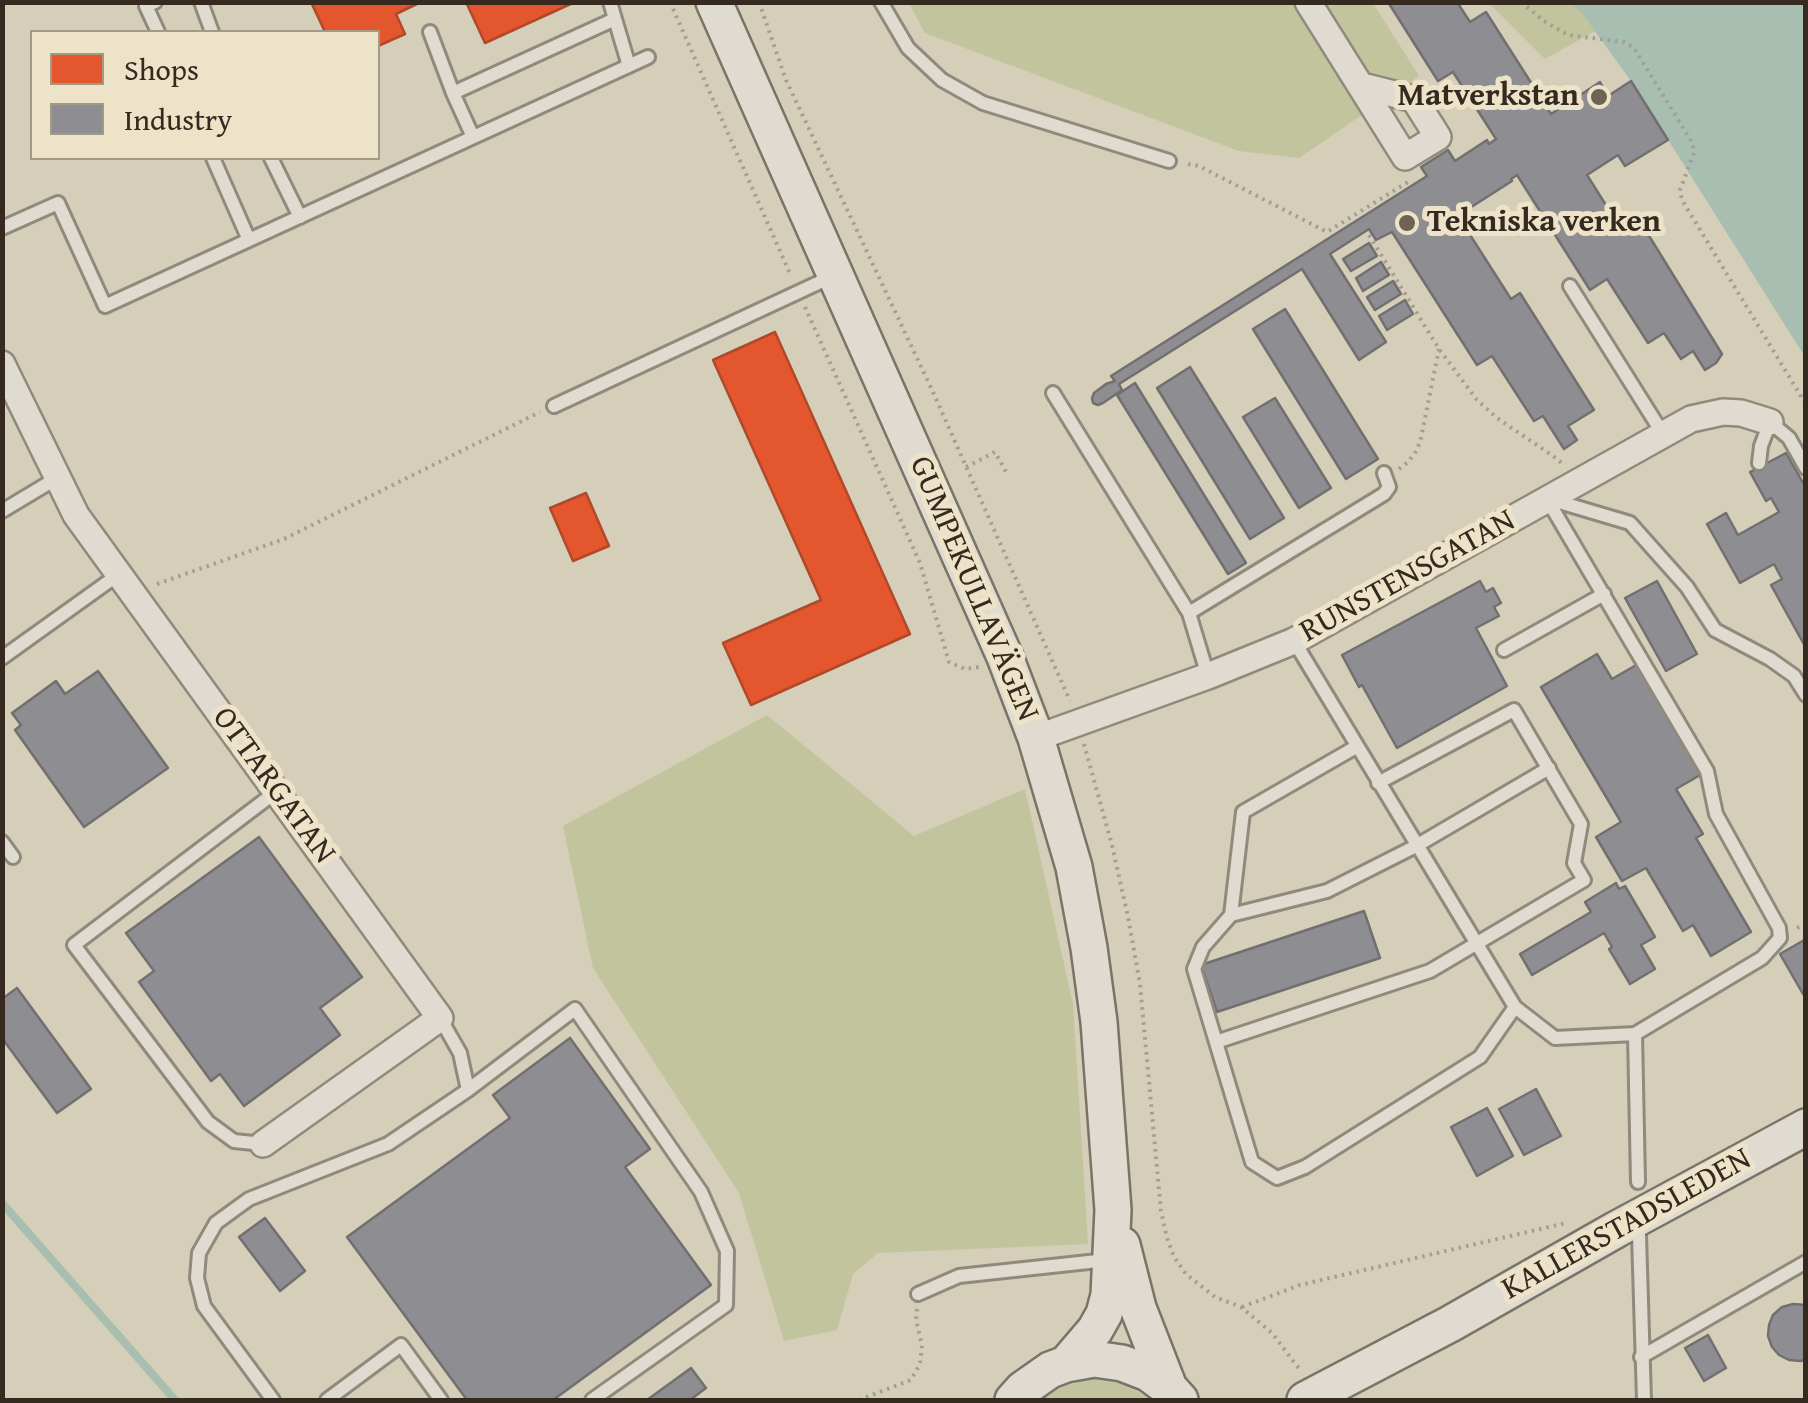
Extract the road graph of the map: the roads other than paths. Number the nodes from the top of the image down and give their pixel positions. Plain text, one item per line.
1 (155, 2) edge
2 (201, 2) edge
3 (610, 2) edge
4 (714, 2) edge
5 (881, 2) edge
6 (1308, 2) edge
7 (615, 19) junction
8 (157, 30) edge
9 (211, 30) edge
10 (430, 32) dead end
11 (648, 57) dead end
12 (629, 66) junction
13 (1362, 86) junction
14 (453, 93) junction
15 (473, 137) junction
16 (214, 160) edge
17 (272, 160) edge
18 (1169, 161) road end
19 (300, 217) junction
20 (2, 228) edge
21 (249, 240) junction
22 (835, 274) junction
23 (1570, 286) dead end
24 (2, 364) edge
25 (1053, 393) dead end
26 (554, 406) road end
27 (1770, 422) junction
28 (1663, 434) junction
29 (1759, 463) dead end
30 (1806, 468) edge
31 (1386, 475) road end
32 (57, 478) junction
33 (1547, 498) junction
34 (2, 510) edge
35 (125, 584) junction
36 (1604, 594) junction
37 (1189, 613) junction
38 (1294, 642) junction
39 (1504, 650) dead end
40 (2, 658) edge
41 (1208, 676) junction
42 (1806, 695) edge
43 (1036, 738) junction
44 (1356, 747) junction
45 (1548, 768) junction
46 (1378, 783) junction
47 (277, 790) junction
48 (2, 842) edge
49 (1416, 846) junction
50 (13, 857) dead end
51 (1232, 915) junction
52 (1478, 944) junction
53 (1515, 1007) junction
54 (440, 1018) junction
55 (1635, 1034) junction
56 (1216, 1042) junction
57 (468, 1090) junction
58 (1806, 1127) edge
59 (263, 1144) joint
60 (1638, 1182) dead end
61 (1113, 1210) junction
62 (1639, 1234) dead end
63 (1110, 1260) junction
64 (1806, 1262) edge
65 (918, 1294) road end
66 (1450, 1324) junction
67 (1641, 1357) junction
68 (1066, 1364) junction
69 (1306, 1390) edge
70 (1175, 1395) edge
71 (273, 1400) edge
72 (327, 1400) edge
73 (441, 1400) edge
74 (592, 1400) edge
75 (1012, 1400) edge
76 (1338, 1400) edge
77 (1644, 1400) edge

1 - 8 lane
2 - 9 lane
3 - 7 lane
4 - 22 street, GUMPEKULLAVÄGEN
5 - 18 lane
6 - 13 street
7 - 12 lane
7 - 14 lane
10 - 14 lane
11 - 12 lane
12 - 15 lane
13 - 13 street
14 - 15 lane
15 - 19 lane
16 - 21 lane
17 - 19 lane
19 - 21 lane
20 - 21 lane
22 - 26 lane
22 - 43 street, GUMPEKULLAVÄGEN
23 - 28 lane
24 - 32 street, OTTARGATAN
25 - 37 lane
27 - 28 street, RUNSTENSGATAN
27 - 29 lane
27 - 30 lane
28 - 33 street, RUNSTENSGATAN
31 - 37 lane
32 - 34 lane
32 - 35 street, OTTARGATAN
33 - 36 lane
33 - 38 street, RUNSTENSGATAN
33 - 42 lane
35 - 40 lane
35 - 47 street, OTTARGATAN
36 - 39 lane
36 - 55 lane
37 - 41 lane
38 - 41 street, RUNSTENSGATAN
38 - 44 lane
41 - 43 street, RUNSTENSGATAN
43 - 61 street, GUMPEKULLAVÄGEN
44 - 46 lane
44 - 51 lane
45 - 46 lane
45 - 49 lane
45 - 52 lane
46 - 49 lane
47 - 54 street, OTTARGATAN
47 - 59 lane
48 - 50 lane
49 - 51 lane
49 - 52 lane
51 - 56 lane
52 - 53 lane
52 - 56 lane
53 - 55 lane
53 - 56 lane
54 - 57 lane
54 - 59 street
55 - 60 lane
57 - 71 lane
57 - 74 lane
58 - 66 street, KALLERSTADSLEDEN
61 - 63 street, GUMPEKULLAVÄGEN
61 - 70 street, GUMPEKULLAVÄGEN
62 - 67 lane
63 - 65 lane
63 - 68 street, GUMPEKULLAVÄGEN
64 - 67 lane
66 - 69 street, KALLERSTADSLEDEN
66 - 76 street, KALLERSTADSLEDEN
67 - 77 lane
68 - 70 street
68 - 75 street
72 - 73 lane

